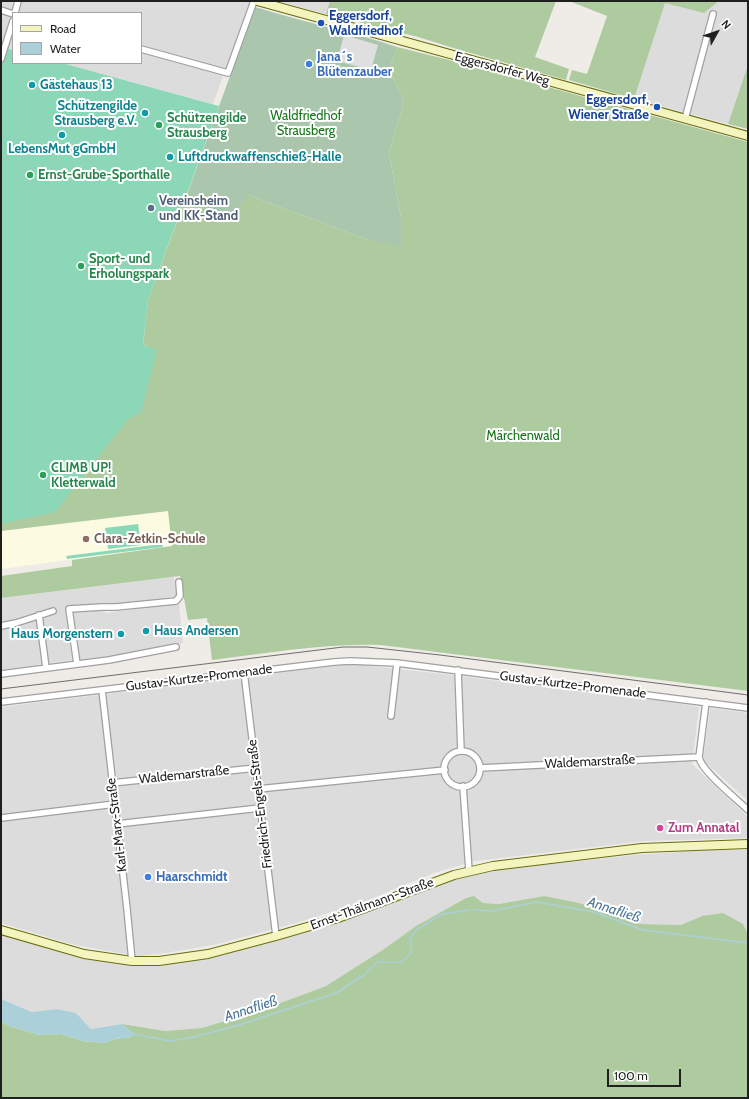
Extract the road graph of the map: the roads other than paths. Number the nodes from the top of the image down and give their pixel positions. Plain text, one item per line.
1 (18, 1) edge
2 (255, 1) edge
3 (1, 10) edge
4 (14, 12) edge
5 (12, 13) edge
6 (714, 14) dead end
7 (12, 23) edge
8 (142, 49) edge
9 (1, 59) edge
10 (685, 118) junction
11 (748, 136) edge
12 (179, 582) dead end
13 (53, 611) dead end
14 (39, 615) junction
15 (1, 626) edge
16 (176, 647) dead end
17 (397, 663) junction
18 (77, 664) junction
19 (46, 668) junction
20 (458, 670) junction
21 (244, 672) junction
22 (1, 674) edge
23 (102, 690) junction
24 (1, 702) edge
25 (706, 702) junction
26 (748, 708) edge
27 (391, 716) dead end
28 (461, 751) junction
29 (699, 757) junction
30 (256, 768) junction
31 (480, 768) junction
32 (445, 770) junction
33 (112, 783) junction
34 (463, 786) junction
35 (258, 788) junction
36 (115, 804) junction
37 (260, 808) junction
38 (748, 810) edge
39 (1, 818) edge
40 (117, 824) junction
41 (748, 844) edge
42 (469, 871) junction
43 (1, 930) edge
44 (276, 936) junction
45 (132, 961) junction

1 - 4 street
2 - 8 street
2 - 10 main road, Eggersdorfer Weg
3 - 5 street
6 - 10 street
7 - 9 street
10 - 11 main road, Eggersdorfer Weg
12 - 18 street
13 - 14 street
14 - 15 street
14 - 19 street
16 - 18 street
17 - 20 street, Gustav-Kurtze-Promenade
17 - 21 street, Gustav-Kurtze-Promenade
17 - 27 street
18 - 19 street
19 - 22 street
20 - 25 street, Gustav-Kurtze-Promenade
20 - 28 street
21 - 23 street, Gustav-Kurtze-Promenade
21 - 30 street, Friedrich-Engels-Straße
23 - 24 street, Gustav-Kurtze-Promenade
23 - 33 street, Karl-Marx-Straße
25 - 26 street, Gustav-Kurtze-Promenade
25 - 29 street
28 - 31 street
28 - 32 street
29 - 31 street, Waldemarstraße
29 - 38 street
30 - 33 street, Waldemarstraße
30 - 35 street, Friedrich-Engels-Straße
31 - 34 street
32 - 34 street
32 - 35 street
33 - 36 street, Karl-Marx-Straße
34 - 42 street
35 - 37 street, Friedrich-Engels-Straße
36 - 39 street
36 - 40 street, Karl-Marx-Straße
37 - 40 street
37 - 44 street, Friedrich-Engels-Straße
40 - 45 street, Karl-Marx-Straße
41 - 42 main road, Ernst-Thälmann-Straße
42 - 44 main road, Ernst-Thälmann-Straße
43 - 45 main road, Ernst-Thälmann-Straße
44 - 45 main road, Ernst-Thälmann-Straße

